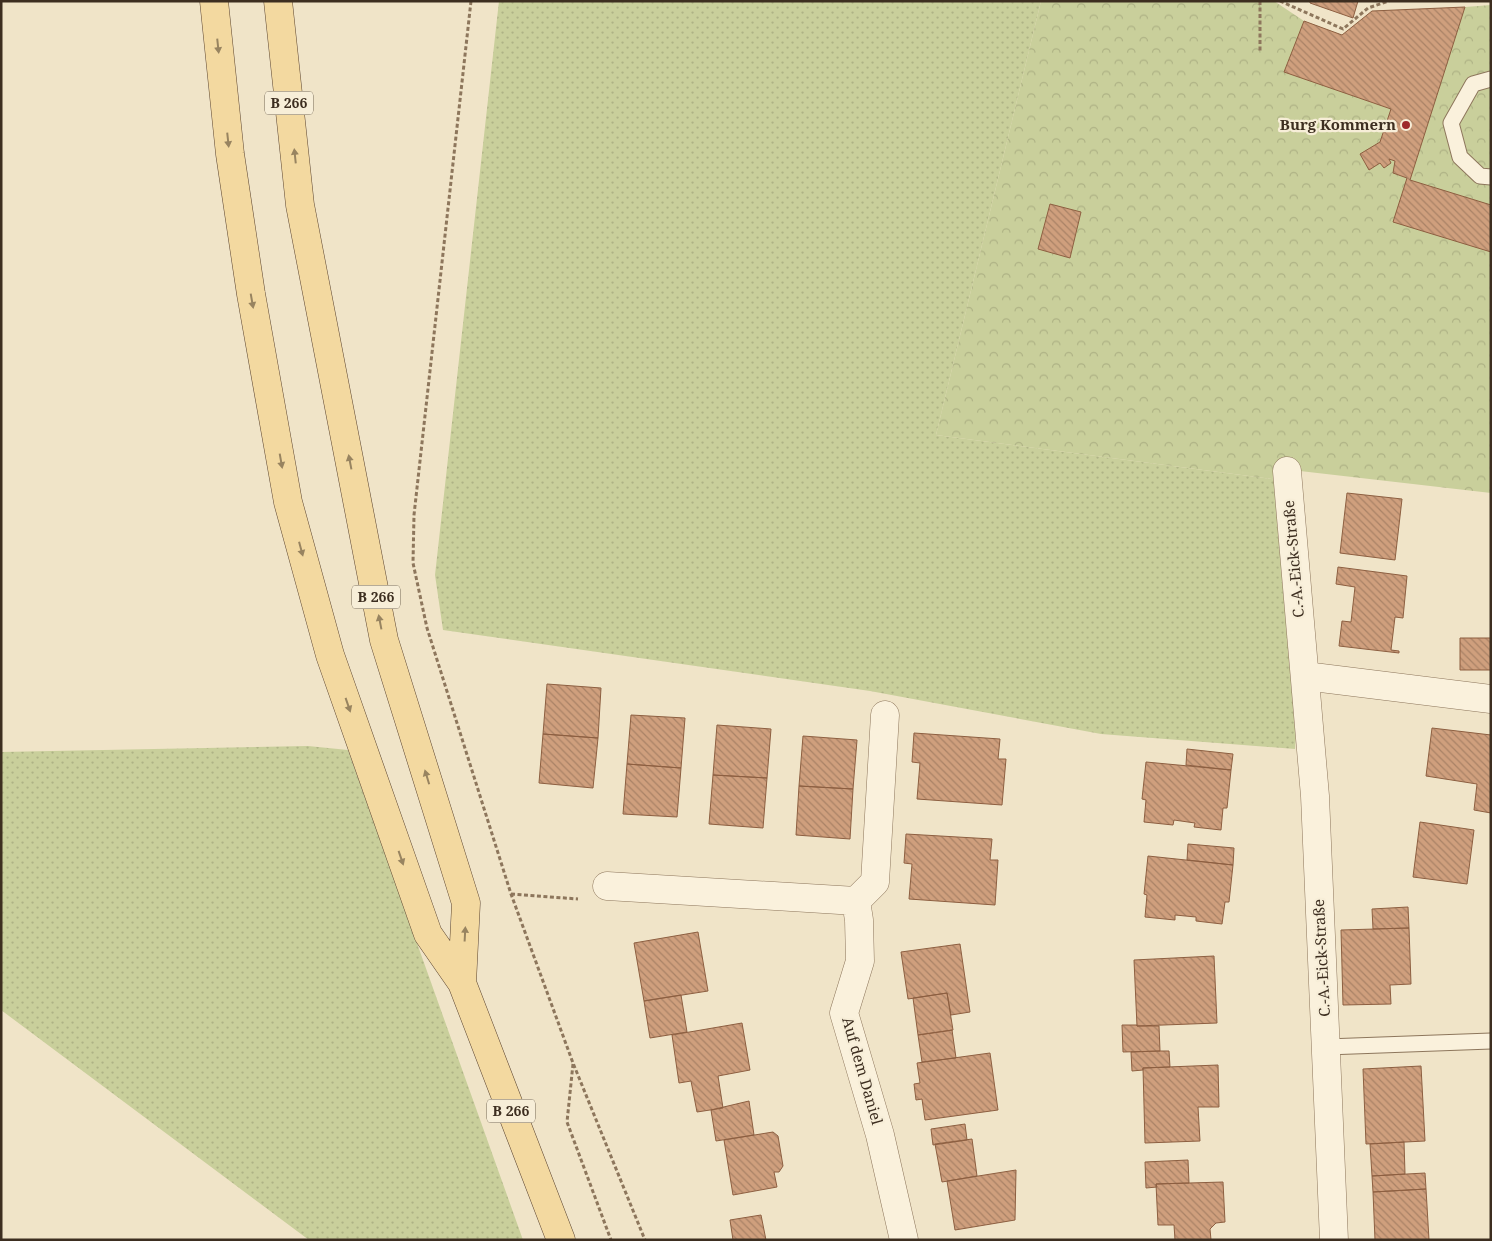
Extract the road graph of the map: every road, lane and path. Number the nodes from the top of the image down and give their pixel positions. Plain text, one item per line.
1 (214, 1) edge
2 (278, 1) edge
3 (471, 1) edge
4 (1260, 1) edge
5 (1280, 1) edge
6 (1389, 1) edge
7 (1260, 52) dead end
8 (1491, 79) edge
9 (1491, 178) edge
10 (1287, 471) dead end
11 (1305, 676) junction
12 (1491, 699) edge
13 (885, 715) dead end
14 (607, 886) joint
15 (510, 894) junction
16 (856, 901) junction
17 (462, 982) junction
18 (1491, 1041) edge
19 (1326, 1047) junction
20 (572, 1063) junction
21 (561, 1240) edge
22 (611, 1240) edge
23 (645, 1240) edge
24 (904, 1240) edge
25 (1334, 1240) edge

1 -> 17 main road, B 266
17 -> 2 main road, B 266
3 - 15 path
4 - 7 path
5 - 6 path
8 - 9 lane
10 - 11 street, C.-A.-Eick-Straße
11 - 12 street
11 - 19 street, C.-A.-Eick-Straße
13 - 16 street
14 - 15 path
14 - 16 street
15 - 20 path
16 - 24 street, Auf dem Daniel
17 - 21 main road, B 266
18 - 19 lane
19 - 25 street, C.-A.-Eick-Straße
20 - 22 path
20 - 23 path

